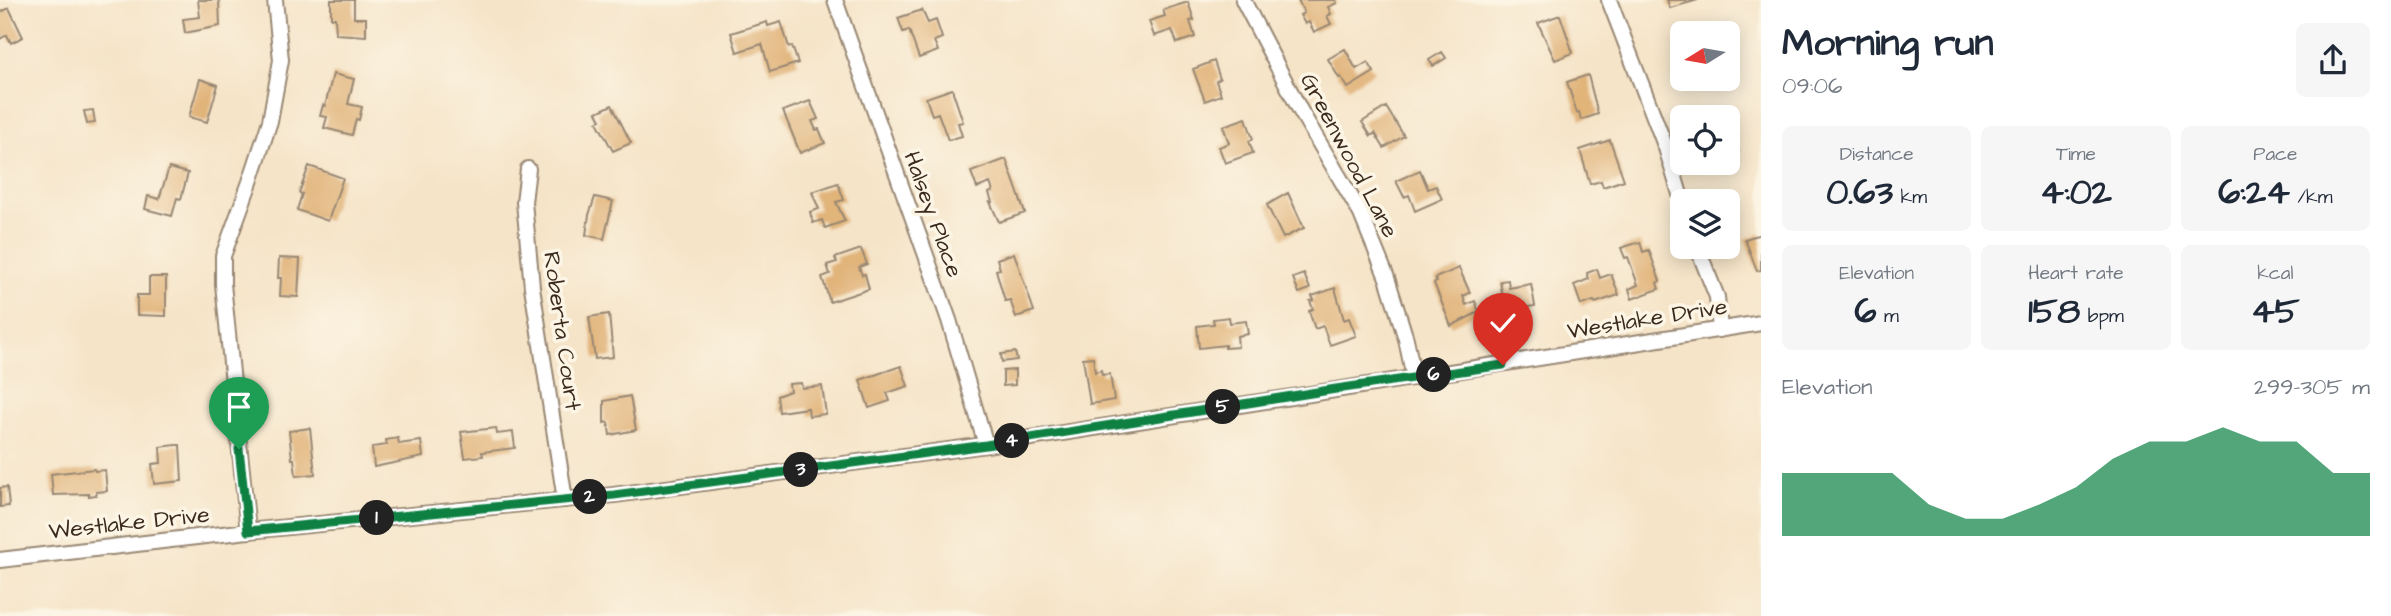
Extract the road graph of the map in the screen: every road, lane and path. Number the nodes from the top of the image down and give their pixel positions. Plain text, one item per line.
1 (275, 0) edge
2 (835, 0) edge
3 (1243, 0) edge
4 (1609, 0) edge
5 (528, 169) dead end
6 (1678, 189) edge
7 (1702, 259) edge
8 (1761, 323) edge
9 (1720, 330) junction
10 (1414, 378) junction
11 (986, 445) junction
12 (565, 500) junction
13 (248, 531) junction
14 (0, 560) edge

1 - 13 street
2 - 11 street, Halsey Place
3 - 10 street, Greenwood Lane
4 - 6 street
5 - 12 street, Roberta Court
7 - 9 street
8 - 9 street, Westlake Drive
9 - 10 street, Westlake Drive
10 - 11 street, Westlake Drive
11 - 12 street, Westlake Drive
12 - 13 street, Westlake Drive
13 - 14 street, Westlake Drive

